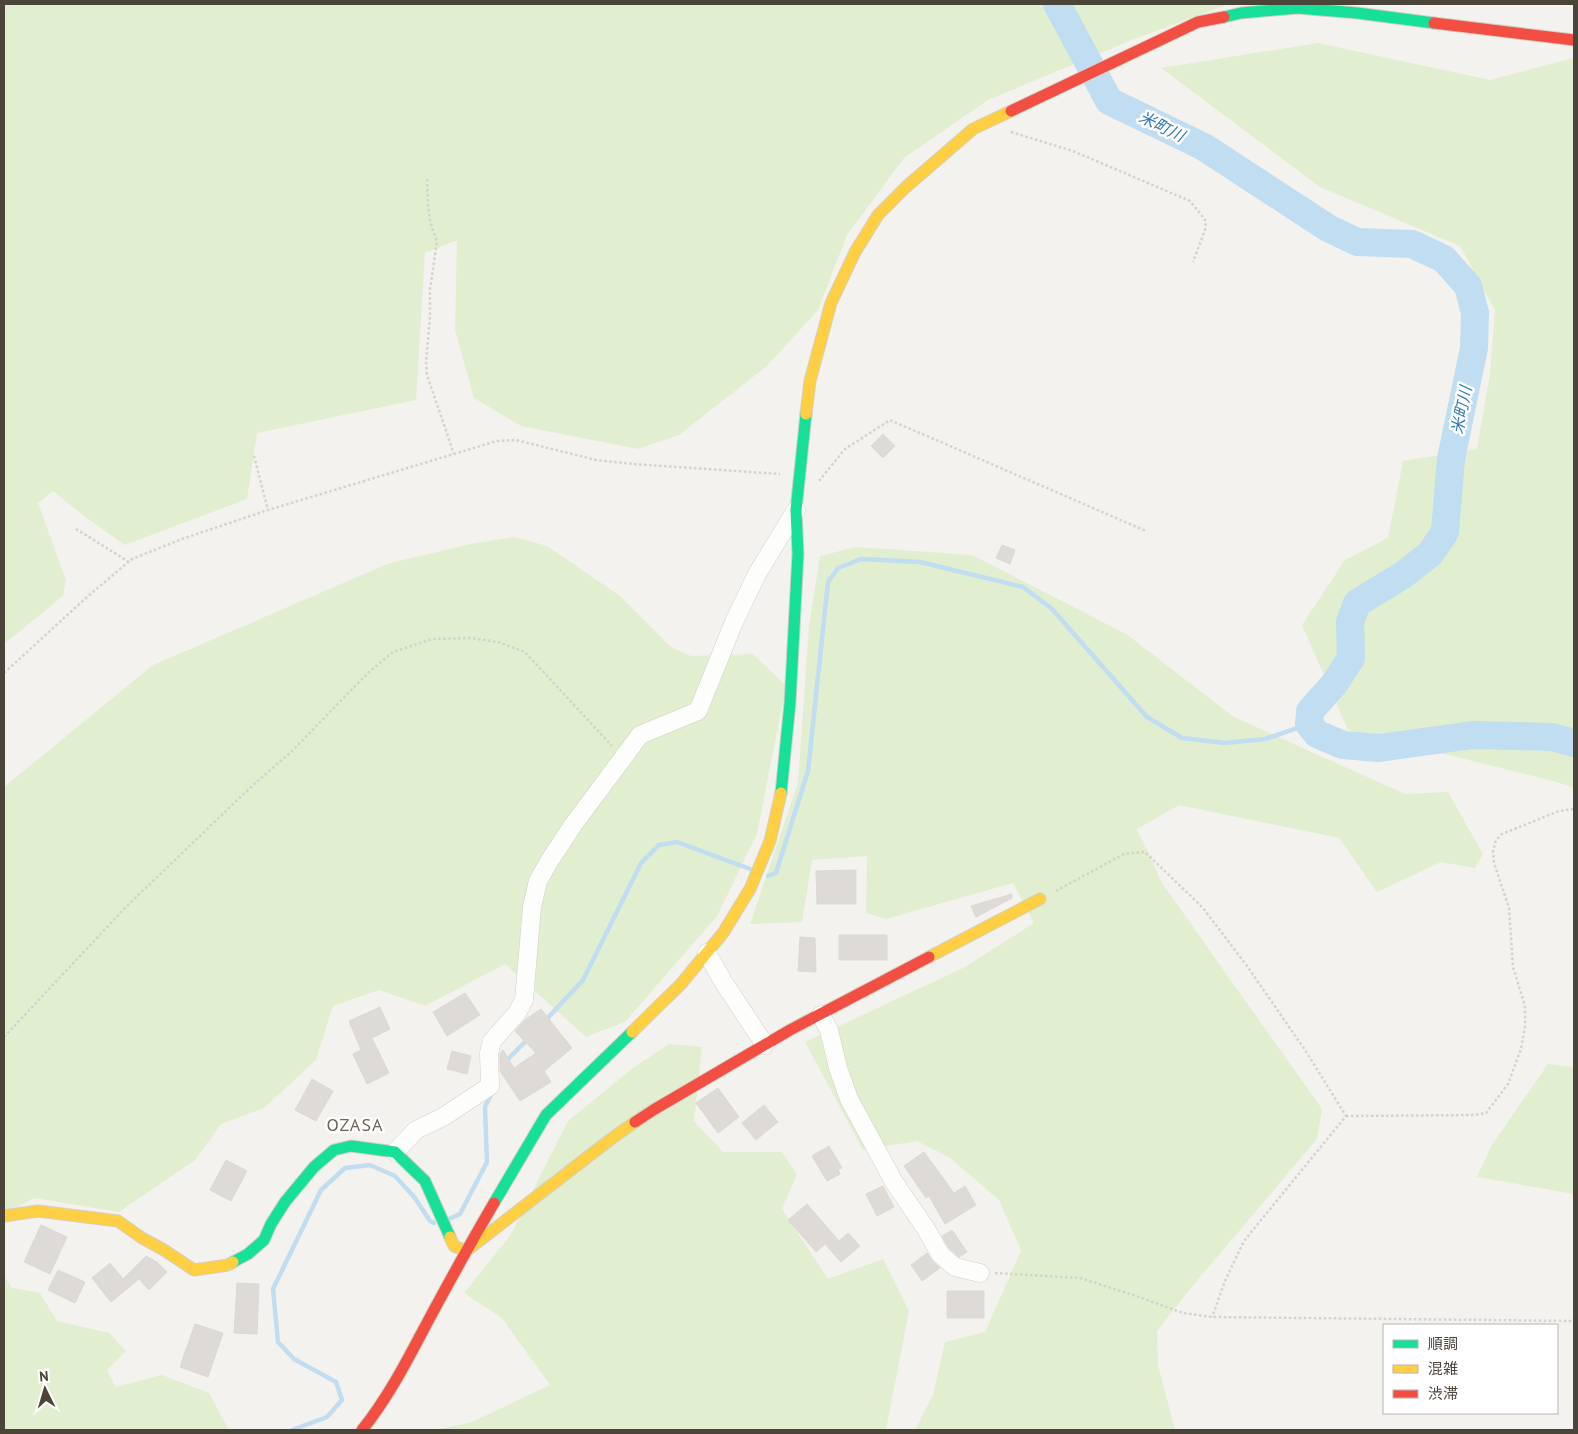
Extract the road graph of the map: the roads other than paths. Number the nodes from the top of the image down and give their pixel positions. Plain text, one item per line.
1 (1574, 40) edge
2 (796, 510) junction
3 (1040, 899) road end
4 (707, 953) junction
5 (821, 1015) junction
6 (764, 1045) junction
7 (395, 1152) junction
8 (4, 1216) edge
9 (466, 1251) junction
10 (980, 1273) road end
11 (362, 1430) edge

1 - 2 street
2 - 4 street
2 - 7 street
3 - 5 street
4 - 6 street
4 - 9 street
5 - 6 street
5 - 10 street
6 - 9 street
7 - 8 street
7 - 9 street
9 - 11 street

